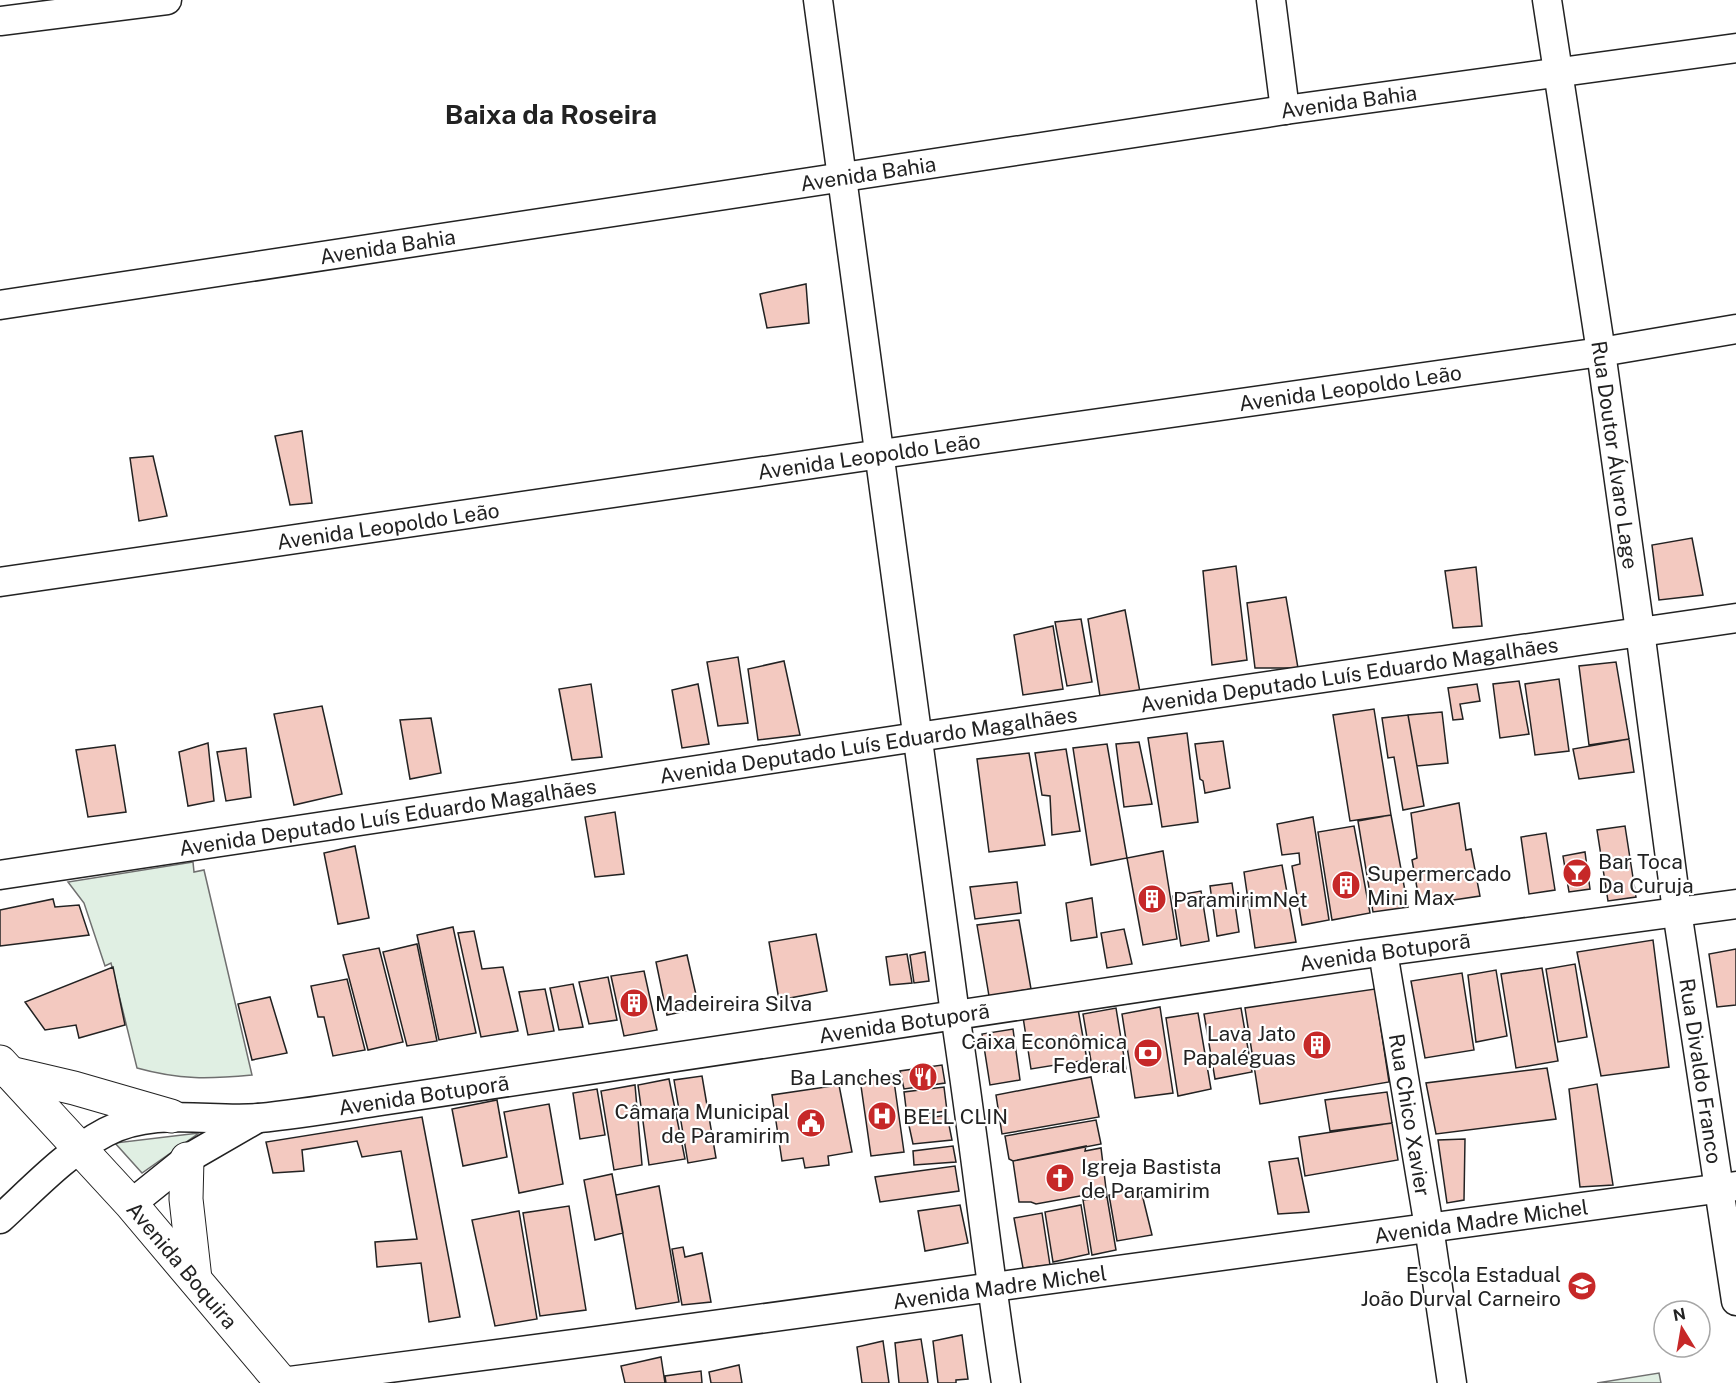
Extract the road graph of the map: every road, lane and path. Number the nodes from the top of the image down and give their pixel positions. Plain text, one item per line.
1 (167, 0) edge
2 (818, 0) edge
3 (1271, 0) edge
4 (1547, 0) edge
5 (0, 21) edge
6 (1736, 48) edge
7 (1558, 74) junction
8 (1285, 110) junction
9 (843, 177) junction
10 (0, 305) edge
11 (1736, 329) edge
12 (1601, 352) junction
13 (881, 454) junction
14 (0, 582) edge
15 (1736, 618) edge
16 (1641, 631) junction
17 (917, 737) junction
18 (0, 875) edge
19 (1736, 904) edge
20 (1677, 911) junction
21 (1383, 952) junction
22 (955, 1014) junction
23 (5, 1067) edge
24 (171, 1116) junction
25 (258, 1118) junction
26 (79, 1149) junction
27 (187, 1159) junction
28 (1727, 1188) edge
29 (131, 1204) junction
30 (0, 1219) edge
31 (1429, 1227) junction
32 (195, 1279) junction
33 (991, 1287) junction
34 (1736, 1301) edge
35 (282, 1383) edge
36 (1006, 1383) edge
37 (1452, 1383) edge

1 - 5 street
2 - 9 street
3 - 8 street
4 - 7 street, Rua Doutor Álvaro Lage
6 - 7 street, Avenida Bahia
7 - 8 street, Avenida Bahia
7 - 12 street, Rua Doutor Álvaro Lage
8 - 9 street, Avenida Bahia
9 - 10 street, Avenida Bahia
9 - 13 street
11 - 12 street, Avenida Leopoldo Leão
12 - 13 street, Avenida Leopoldo Leão
12 - 16 street, Rua Doutor Álvaro Lage
13 - 14 street, Avenida Leopoldo Leão
13 - 17 street
15 - 16 street, Avenida Deputado Luís Eduardo Magalhães
16 - 17 street, Avenida Deputado Luís Eduardo Magalhães
16 - 20 street, Rua Doutor Álvaro Lage
17 - 18 street, Avenida Deputado Luís Eduardo Magalhães
17 - 22 street
19 - 20 street, Avenida Botuporã
20 - 21 street, Avenida Botuporã
20 - 28 street, Rua Divaldo Franco
21 - 22 street, Avenida Botuporã
21 - 31 street, Rua Chico Xavier
22 - 25 street, Avenida Botuporã
22 - 33 street
23 - 24 main road
23 - 26 main road, Avenida Boquira
24 - 25 street, Avenida Botuporã
24 - 26 street, Avenida Botuporã
25 - 27 street
26 - 29 main road, Avenida Boquira
26 - 30 street, Avenida Botuporã
27 - 29 street
27 - 32 main road
28 - 31 street, Avenida Madre Michel
28 - 34 street, Rua Divaldo Franco
29 - 32 main road, Avenida Boquira
31 - 33 street, Avenida Madre Michel
31 - 37 street, Rua Chico Xavier
32 - 35 main road, Avenida Boquira
33 - 35 street, Avenida Madre Michel
33 - 36 street

